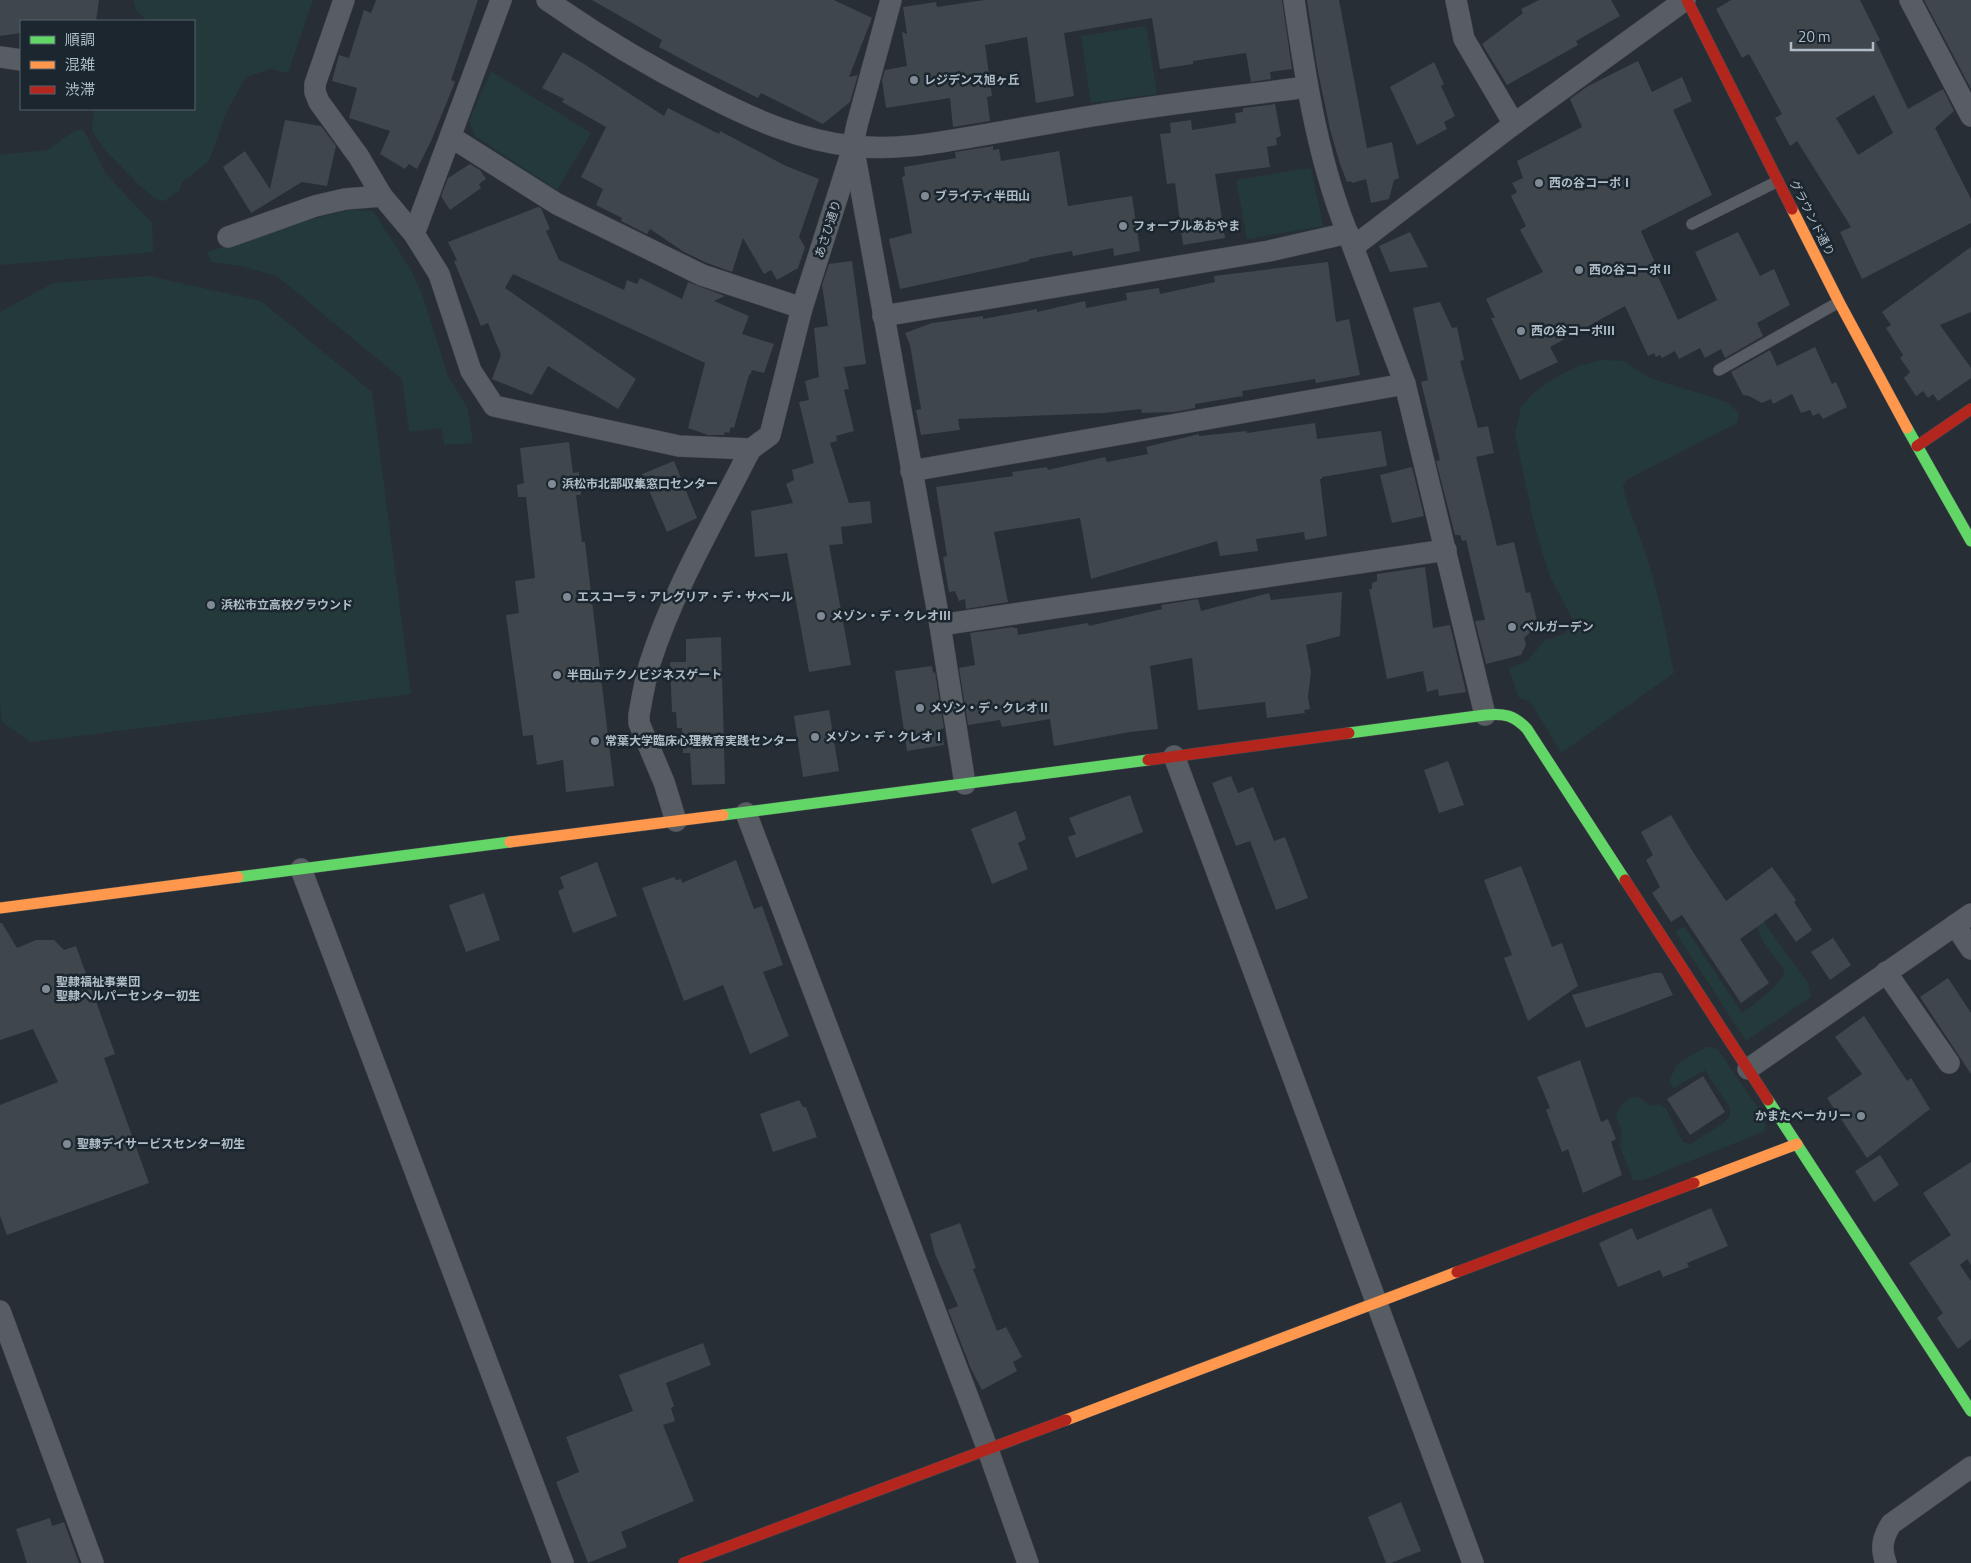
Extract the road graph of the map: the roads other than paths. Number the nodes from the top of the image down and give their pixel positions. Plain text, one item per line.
1 (344, 0) edge
2 (501, 0) edge
3 (547, 0) edge
4 (891, 0) edge
5 (1294, 0) edge
6 (1456, 0) edge
7 (1686, 0) edge
8 (1910, 0) edge
9 (0, 57) edge
10 (20, 60) edge
11 (1306, 87) junction
12 (1971, 116) edge
13 (1514, 124) junction
14 (451, 138) junction
15 (853, 146) junction
16 (1778, 181) junction
17 (382, 196) junction
18 (1692, 224) dead end
19 (414, 234) junction
20 (228, 237) dead end
21 (1350, 240) junction
22 (1839, 302) junction
23 (802, 308) junction
24 (883, 316) junction
25 (1719, 370) dead end
26 (1405, 384) junction
27 (1971, 409) edge
28 (1917, 446) junction
29 (751, 449) junction
30 (911, 471) junction
31 (1971, 540) edge
32 (1446, 550) junction
33 (940, 625) junction
34 (1485, 715) junction
35 (1174, 756) junction
36 (965, 784) junction
37 (746, 813) junction
38 (676, 821) junction
39 (301, 869) junction
40 (0, 908) edge
41 (1963, 919) edge
42 (1971, 949) edge
43 (1886, 972) junction
44 (1949, 1064) dead end
45 (1748, 1069) junction
46 (1797, 1144) junction
47 (1376, 1302) junction
48 (0, 1311) edge
49 (1971, 1411) edge
50 (988, 1450) junction
51 (1971, 1467) edge
52 (93, 1563) edge
53 (562, 1563) edge
54 (684, 1563) edge
55 (1028, 1563) edge
56 (1473, 1563) edge
57 (1886, 1563) edge

1 - 17 street
2 - 14 street
3 - 15 street
4 - 15 street, あさひ通り
5 - 11 street
6 - 13 street
7 - 13 street
7 - 16 street, グラウンド通り
8 - 12 street
9 - 10 street
11 - 15 street
11 - 21 street
13 - 21 street
14 - 19 street
14 - 23 street
15 - 23 street, あさひ通り
15 - 24 street
16 - 18 lane
16 - 22 street, グラウンド通り
17 - 19 street
17 - 20 street
19 - 29 street
21 - 24 street
21 - 26 street
22 - 25 lane
22 - 28 street, グラウンド通り
23 - 29 street, あさひ通り
24 - 30 street
26 - 30 street
26 - 32 street
27 - 28 street
28 - 31 street, グラウンド通り
29 - 38 street
30 - 33 street
32 - 33 street
32 - 34 street
33 - 36 street
34 - 35 street
34 - 45 street
35 - 36 street
35 - 47 street
36 - 37 street
37 - 38 street
37 - 50 street
38 - 39 street
39 - 40 street
39 - 53 street
41 - 42 street
41 - 43 street
43 - 44 street
43 - 45 street
45 - 46 street
46 - 47 street
46 - 49 street
47 - 50 street
47 - 56 street
48 - 52 street
50 - 54 street
50 - 55 street
51 - 57 street

